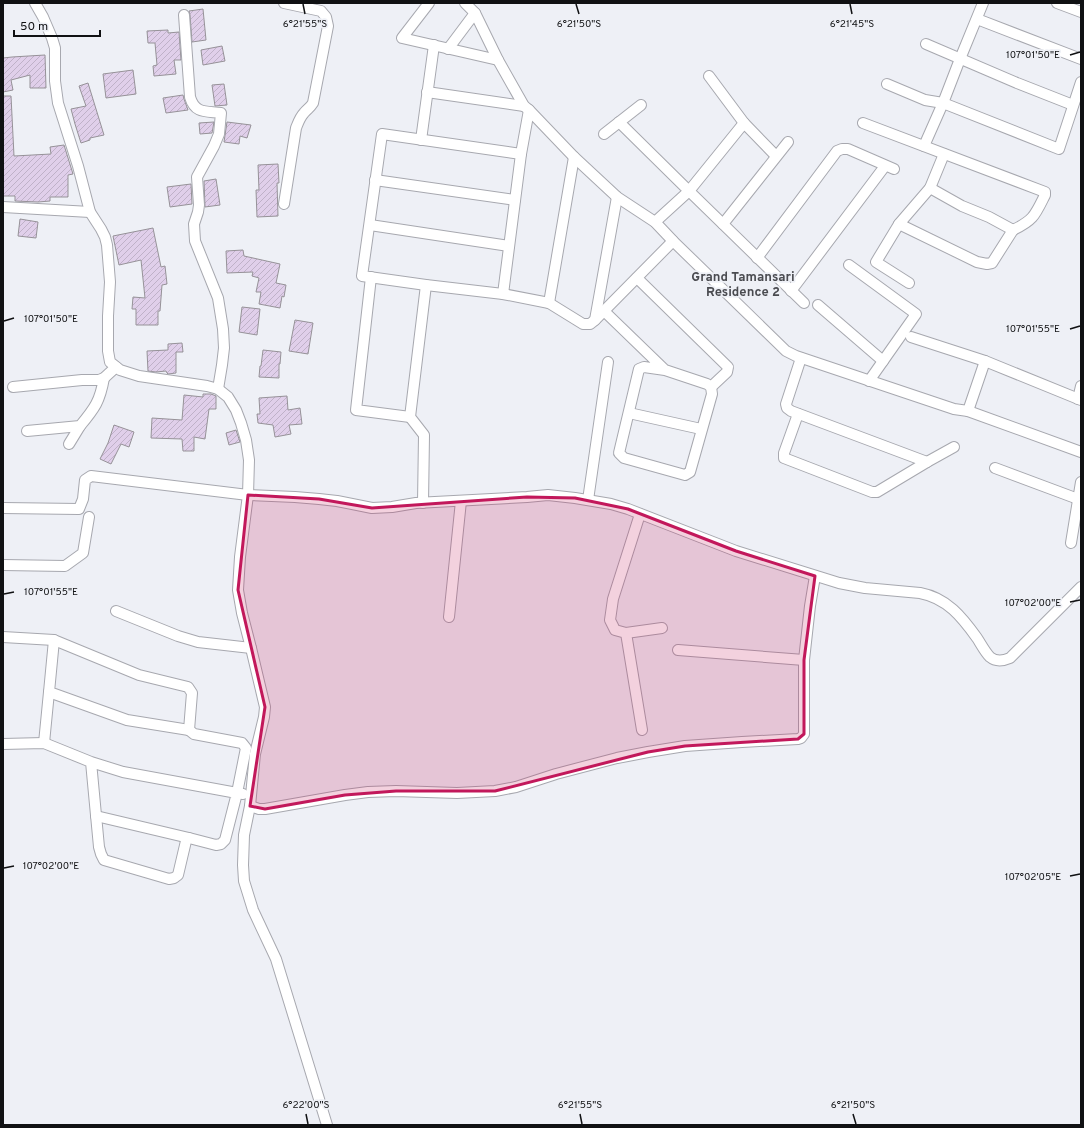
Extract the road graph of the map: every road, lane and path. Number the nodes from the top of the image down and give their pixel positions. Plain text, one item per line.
1 (35, 3) edge
2 (284, 3) edge
3 (428, 3) edge
4 (465, 3) edge
5 (983, 3) edge
6 (1057, 3) edge
7 (475, 12) junction
8 (1081, 12) edge
9 (184, 15) dead end
10 (977, 19) junction
11 (926, 44) dead end
12 (434, 46) junction
13 (448, 49) junction
14 (960, 59) junction
15 (1081, 59) edge
16 (498, 60) junction
17 (709, 76) dead end
18 (1081, 82) edge
19 (887, 84) dead end
20 (427, 92) junction
21 (944, 103) junction
22 (641, 105) dead end
23 (1073, 105) junction
24 (526, 108) junction
25 (619, 122) junction
26 (744, 123) junction
27 (863, 123) dead end
28 (604, 134) dead end
29 (421, 140) junction
30 (788, 142) dead end
31 (924, 146) junction
32 (521, 154) junction
33 (944, 154) junction
34 (776, 156) junction
35 (574, 157) junction
36 (375, 180) junction
37 (930, 188) junction
38 (689, 191) junction
39 (617, 197) junction
40 (515, 200) junction
41 (284, 204) dead end
42 (3, 207) edge
43 (90, 212) junction
44 (655, 222) junction
45 (723, 224) junction
46 (899, 224) junction
47 (370, 225) junction
48 (1013, 230) junction
49 (673, 241) junction
50 (509, 246) junction
51 (757, 258) junction
52 (849, 265) dead end
53 (371, 277) junction
54 (637, 278) junction
55 (909, 283) dead end
56 (426, 286) junction
57 (791, 291) junction
58 (503, 294) junction
59 (549, 303) junction
60 (804, 303) dead end
61 (818, 305) dead end
62 (604, 311) junction
63 (595, 320) junction
64 (911, 337) dead end
65 (801, 358) junction
66 (883, 361) junction
67 (985, 361) junction
68 (608, 362) dead end
69 (116, 367) junction
70 (665, 370) junction
71 (104, 378) junction
72 (869, 381) junction
73 (1081, 386) edge
74 (13, 387) dead end
75 (711, 387) junction
76 (218, 389) junction
77 (1080, 400) edge
78 (968, 411) junction
79 (629, 413) junction
80 (798, 414) junction
81 (410, 417) junction
82 (80, 426) junction
83 (701, 429) junction
84 (27, 431) dead end
85 (68, 444) dead end
86 (954, 447) dead end
87 (1081, 452) edge
88 (927, 462) junction
89 (994, 468) dead end
90 (1081, 482) edge
91 (248, 495) junction
92 (1078, 499) junction
93 (588, 500) junction
94 (461, 501) junction
95 (423, 503) junction
96 (3, 508) edge
97 (640, 514) junction
98 (89, 516) dead end
99 (1071, 543) dead end
100 (3, 565) edge
101 (815, 576) junction
102 (1081, 587) edge
103 (116, 612) dead end
104 (448, 617) dead end
105 (662, 628) dead end
106 (626, 633) junction
107 (3, 637) edge
108 (54, 640) junction
109 (251, 648) junction
110 (678, 650) dead end
111 (804, 660) junction
112 (49, 692) junction
113 (189, 730) junction
114 (642, 730) dead end
115 (44, 743) junction
116 (3, 744) edge
117 (91, 762) junction
118 (237, 793) junction
119 (251, 795) junction
120 (250, 806) junction
121 (96, 816) junction
122 (189, 838) junction
123 (326, 1125) edge

1 - 43 street
2 - 41 street
3 - 12 street
4 - 7 street
5 - 10 street
6 - 8 street
7 - 13 street
7 - 16 street
9 - 76 street
10 - 14 street
10 - 15 street
11 - 14 street
12 - 13 street
12 - 20 street
13 - 16 street
14 - 21 street
14 - 23 street
16 - 24 street
17 - 26 street
18 - 23 street
19 - 21 street
20 - 24 street
20 - 29 street
21 - 23 street
21 - 31 street
22 - 25 street
24 - 32 street
24 - 35 street
25 - 28 street
25 - 38 street
26 - 34 street
26 - 38 street
27 - 31 street
29 - 32 street
29 - 36 street
30 - 34 street
31 - 33 street
32 - 40 street
33 - 37 street
33 - 48 street
34 - 45 street
35 - 39 street
35 - 59 street
36 - 40 street
36 - 47 street
37 - 46 street
37 - 48 street
38 - 44 street
38 - 45 street
39 - 44 street
39 - 63 street
40 - 50 street
42 - 43 street
43 - 69 street
44 - 49 street
45 - 51 street
46 - 48 street
46 - 55 street
47 - 50 street
47 - 53 street
49 - 54 street
49 - 65 street
50 - 58 street
51 - 57 street
51 - 57 street
52 - 66 street
53 - 56 street
53 - 81 street
54 - 62 street
54 - 75 street
56 - 58 street
56 - 81 street
57 - 60 street
58 - 59 street
59 - 63 street
61 - 66 street
62 - 63 street
62 - 70 street
64 - 67 street
65 - 72 street
65 - 80 street
66 - 72 street
67 - 77 street
67 - 78 street
68 - 93 street
69 - 71 street
69 - 76 street
70 - 75 street
70 - 79 street
71 - 74 street
71 - 82 street
72 - 78 street
73 - 77 street
75 - 83 street
76 - 91 street
78 - 87 street
79 - 83 street
79 - 83 street
80 - 88 street
80 - 88 street
81 - 95 street
82 - 84 street
82 - 85 street
86 - 88 street
89 - 92 street
90 - 92 street
91 - 95 street
91 - 96 street
91 - 109 street
92 - 99 street
93 - 94 street
93 - 97 street
94 - 95 street
94 - 104 street
97 - 101 street
97 - 106 street
98 - 100 street
101 - 102 street
101 - 111 street
103 - 109 street
105 - 106 street
106 - 114 street
107 - 108 street
108 - 112 street
108 - 113 street
109 - 119 street
110 - 111 street
111 - 120 street
112 - 113 street
112 - 115 street
113 - 118 street
115 - 116 street
115 - 117 street
117 - 118 street
117 - 121 street
118 - 119 street
118 - 122 street
119 - 120 street
120 - 123 street
121 - 122 street
121 - 122 street

